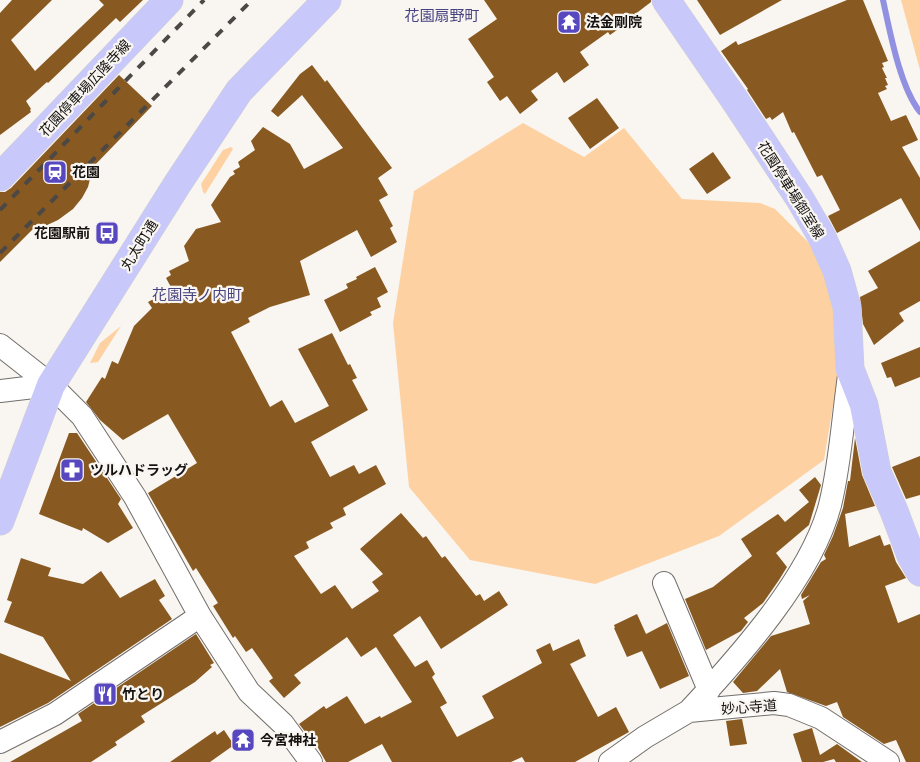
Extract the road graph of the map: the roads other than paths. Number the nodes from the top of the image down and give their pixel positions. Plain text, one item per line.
1 (169, 0) edge
2 (327, 0) edge
3 (666, 0) edge
4 (0, 177) edge
5 (0, 345) edge
6 (850, 370) junction
7 (51, 385) junction
8 (0, 391) edge
9 (0, 521) edge
10 (920, 572) edge
11 (664, 583) dead end
12 (200, 616) junction
13 (709, 690) junction
14 (689, 711) junction
15 (0, 742) edge
16 (311, 762) edge
17 (610, 762) edge
18 (888, 762) edge

1 - 4 main road, 花園停車場広隆寺線
2 - 7 main road, 丸太町通
3 - 6 main road, 花園停車場御室線
5 - 7 street
6 - 10 main road, 花園停車場御室線
6 - 13 street
7 - 8 street
7 - 9 main road, 丸太町通
7 - 12 street
11 - 13 street
12 - 15 street
12 - 16 street
13 - 14 street
14 - 17 street, 妙心寺道
14 - 18 street, 妙心寺道

